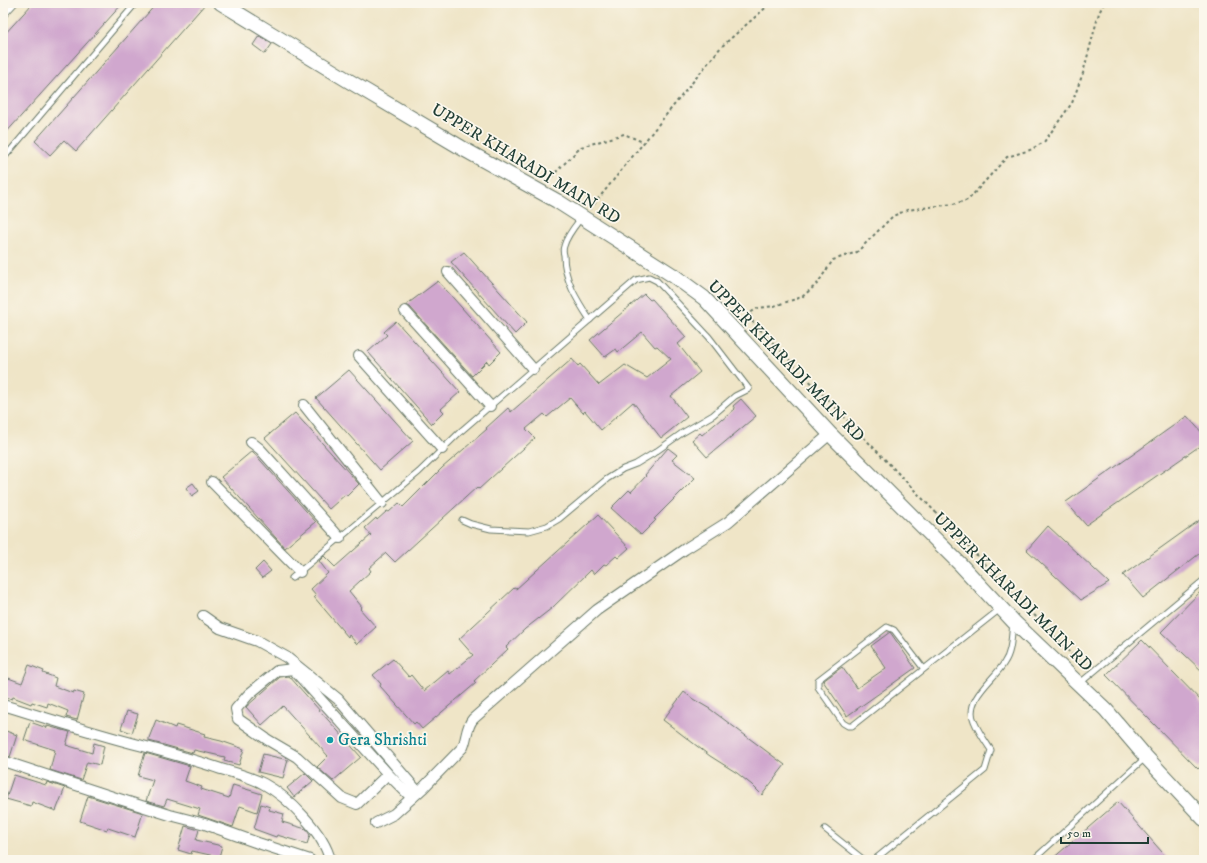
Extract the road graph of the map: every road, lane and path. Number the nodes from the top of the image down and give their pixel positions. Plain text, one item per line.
1 (15, 3) edge
2 (136, 3) edge
3 (221, 3) edge
4 (771, 3) edge
5 (1104, 3) edge
6 (3, 16) edge
7 (644, 142) junction
8 (3, 159) edge
9 (538, 191) junction
10 (582, 217) junction
11 (448, 272) dead end
12 (405, 312) dead end
13 (590, 320) junction
14 (359, 356) dead end
15 (533, 369) junction
16 (304, 405) dead end
17 (490, 406) junction
18 (830, 434) junction
19 (251, 442) dead end
20 (442, 449) junction
21 (212, 482) dead end
22 (382, 503) junction
23 (462, 520) dead end
24 (340, 538) junction
25 (296, 575) joint
26 (1204, 580) edge
27 (1001, 608) junction
28 (203, 616) dead end
29 (1014, 622) junction
30 (924, 669) junction
31 (1091, 674) junction
32 (1079, 684) junction
33 (3, 705) edge
34 (1146, 757) junction
35 (3, 761) edge
36 (388, 774) junction
37 (415, 795) junction
38 (1204, 819) edge
39 (376, 823) dead end
40 (825, 829) dead end
41 (310, 860) edge
42 (330, 860) edge
43 (864, 860) edge
44 (874, 860) edge
45 (1033, 860) edge

1 - 6 lane
2 - 8 lane
3 - 9 street, UPPER KHARADI MAIN RD
4 - 7 path
5 - 31 path
7 - 9 path
7 - 10 path
9 - 10 street, UPPER KHARADI MAIN RD
10 - 13 lane
10 - 18 street, UPPER KHARADI MAIN RD
11 - 15 street
12 - 17 street
13 - 15 lane
13 - 23 lane
14 - 20 street
15 - 17 lane
16 - 22 street
17 - 20 lane
18 - 27 street, UPPER KHARADI MAIN RD
18 - 37 street
19 - 24 street
20 - 22 lane
21 - 25 street
22 - 24 lane
24 - 25 lane
26 - 31 lane
27 - 29 street, UPPER KHARADI MAIN RD
27 - 30 lane
28 - 37 street
29 - 32 street, UPPER KHARADI MAIN RD
29 - 44 lane
30 - 30 lane
31 - 32 lane
32 - 34 street, UPPER KHARADI MAIN RD
33 - 42 street
34 - 38 street, UPPER KHARADI MAIN RD
34 - 45 lane
35 - 41 street
36 - 36 street
36 - 37 street
37 - 39 street
40 - 43 lane

